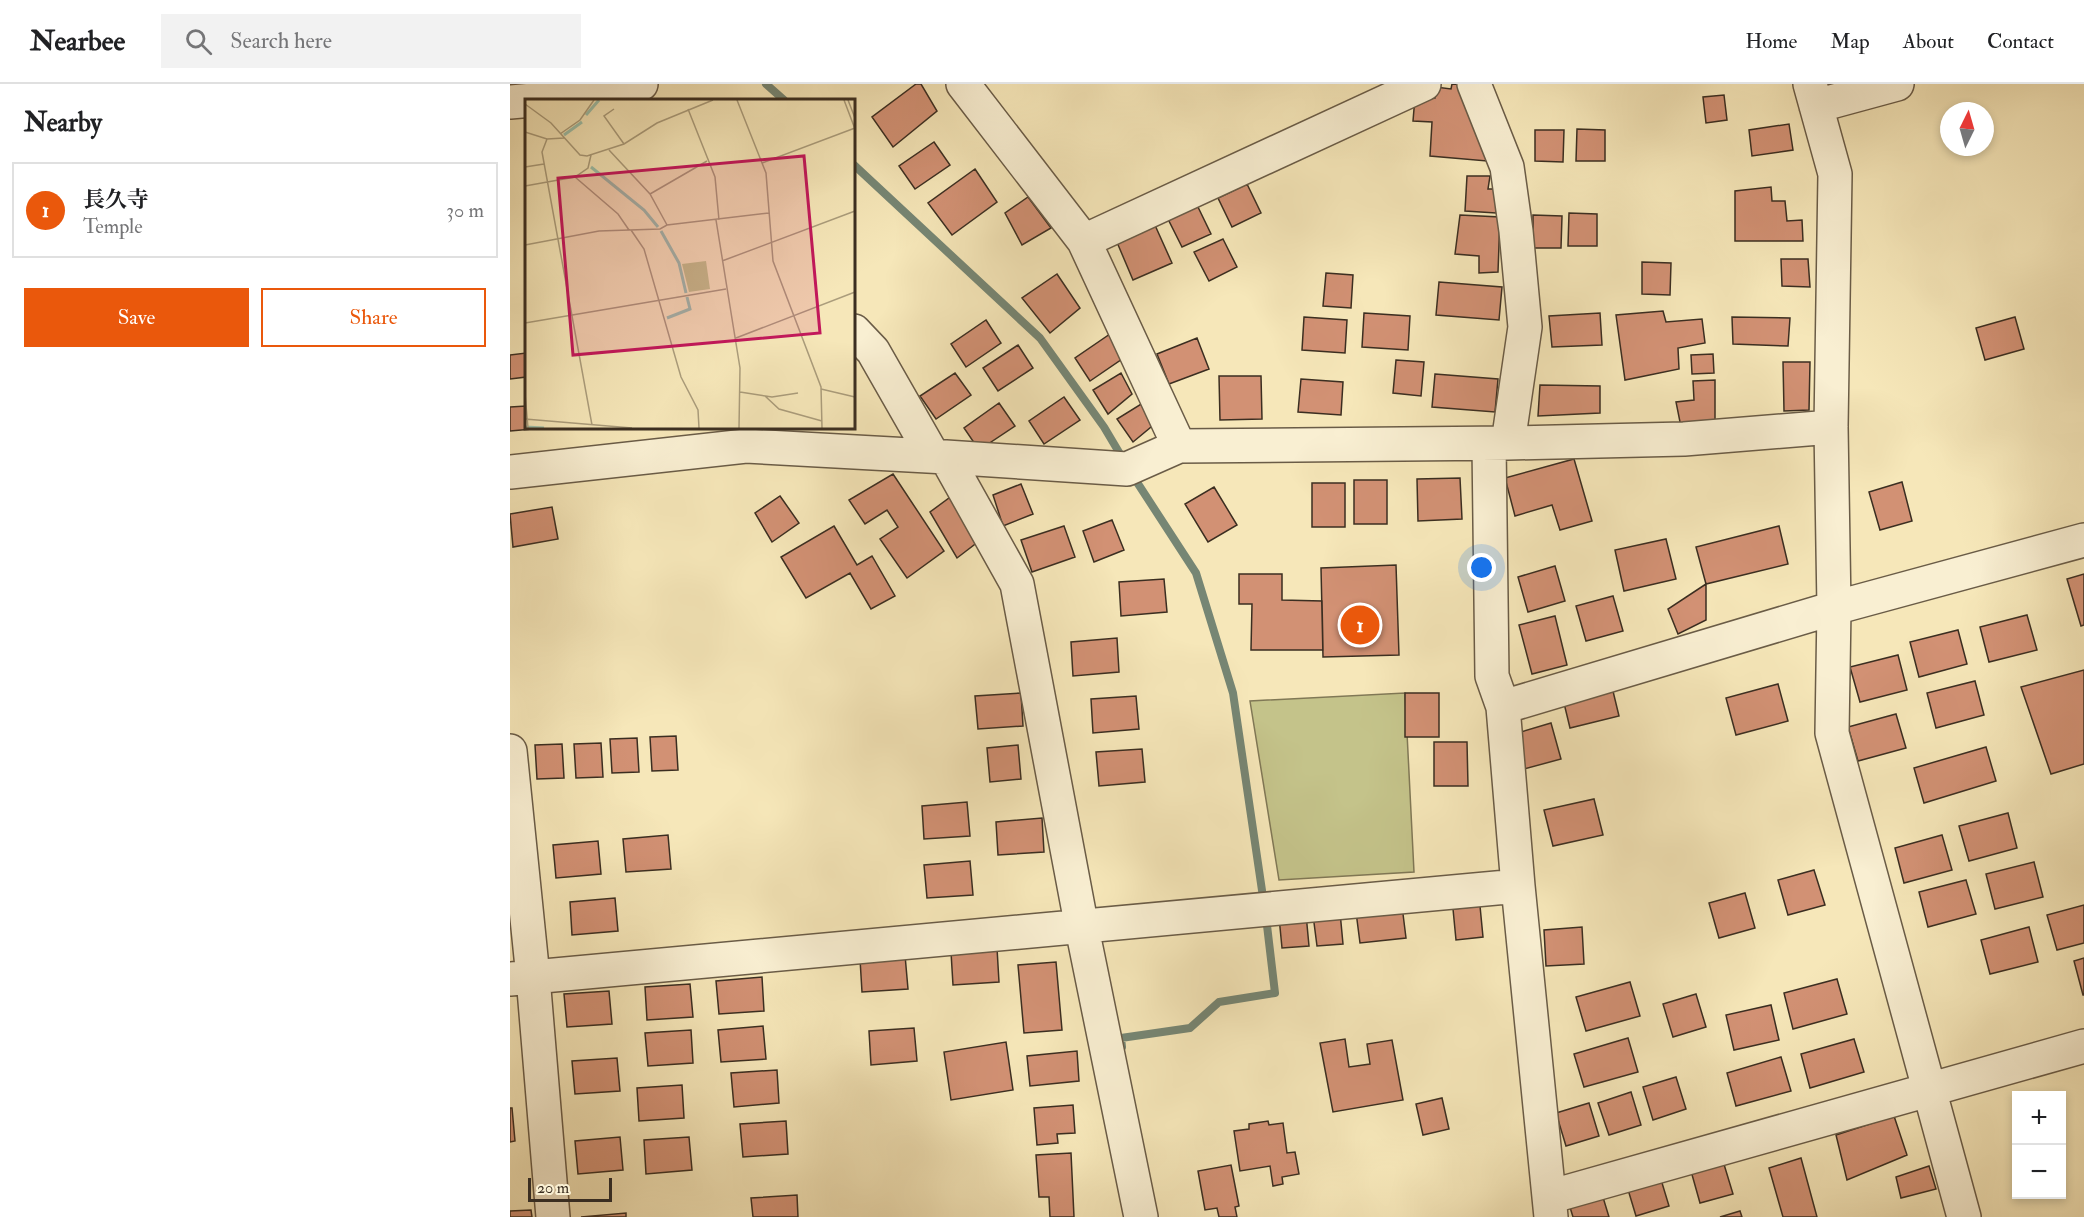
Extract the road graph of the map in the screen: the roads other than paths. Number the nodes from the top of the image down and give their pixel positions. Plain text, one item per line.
1 (963, 84) edge
2 (1424, 84) edge
3 (1474, 84) edge
4 (1897, 84) edge
5 (632, 92) edge
6 (1813, 95) edge
7 (547, 99) edge
8 (525, 101) edge
9 (510, 102) edge
10 (1084, 241) junction
11 (855, 332) edge
12 (1831, 427) junction
13 (1498, 443) junction
14 (1179, 446) junction
15 (940, 457) junction
16 (510, 472) edge
17 (2084, 540) edge
18 (1834, 608) junction
19 (1503, 707) junction
20 (510, 751) edge
21 (1518, 886) junction
22 (1082, 928) junction
23 (522, 978) edge
24 (2084, 1046) edge
25 (1929, 1091) junction
26 (1550, 1207) edge
27 (553, 1217) edge
28 (1141, 1217) edge
29 (1964, 1217) edge

1 - 10 street
2 - 10 street
3 - 13 street
4 - 6 street
5 - 7 street
6 - 12 street
8 - 9 street
10 - 14 street
11 - 15 street
12 - 13 street
12 - 18 street
13 - 14 street
13 - 19 street
14 - 15 street
15 - 16 street
15 - 22 street
17 - 18 street
18 - 19 street
18 - 25 street
19 - 21 street
20 - 23 street
21 - 22 street
21 - 26 street
22 - 23 street
22 - 28 street
23 - 27 street
24 - 25 street
25 - 26 street
25 - 29 street

